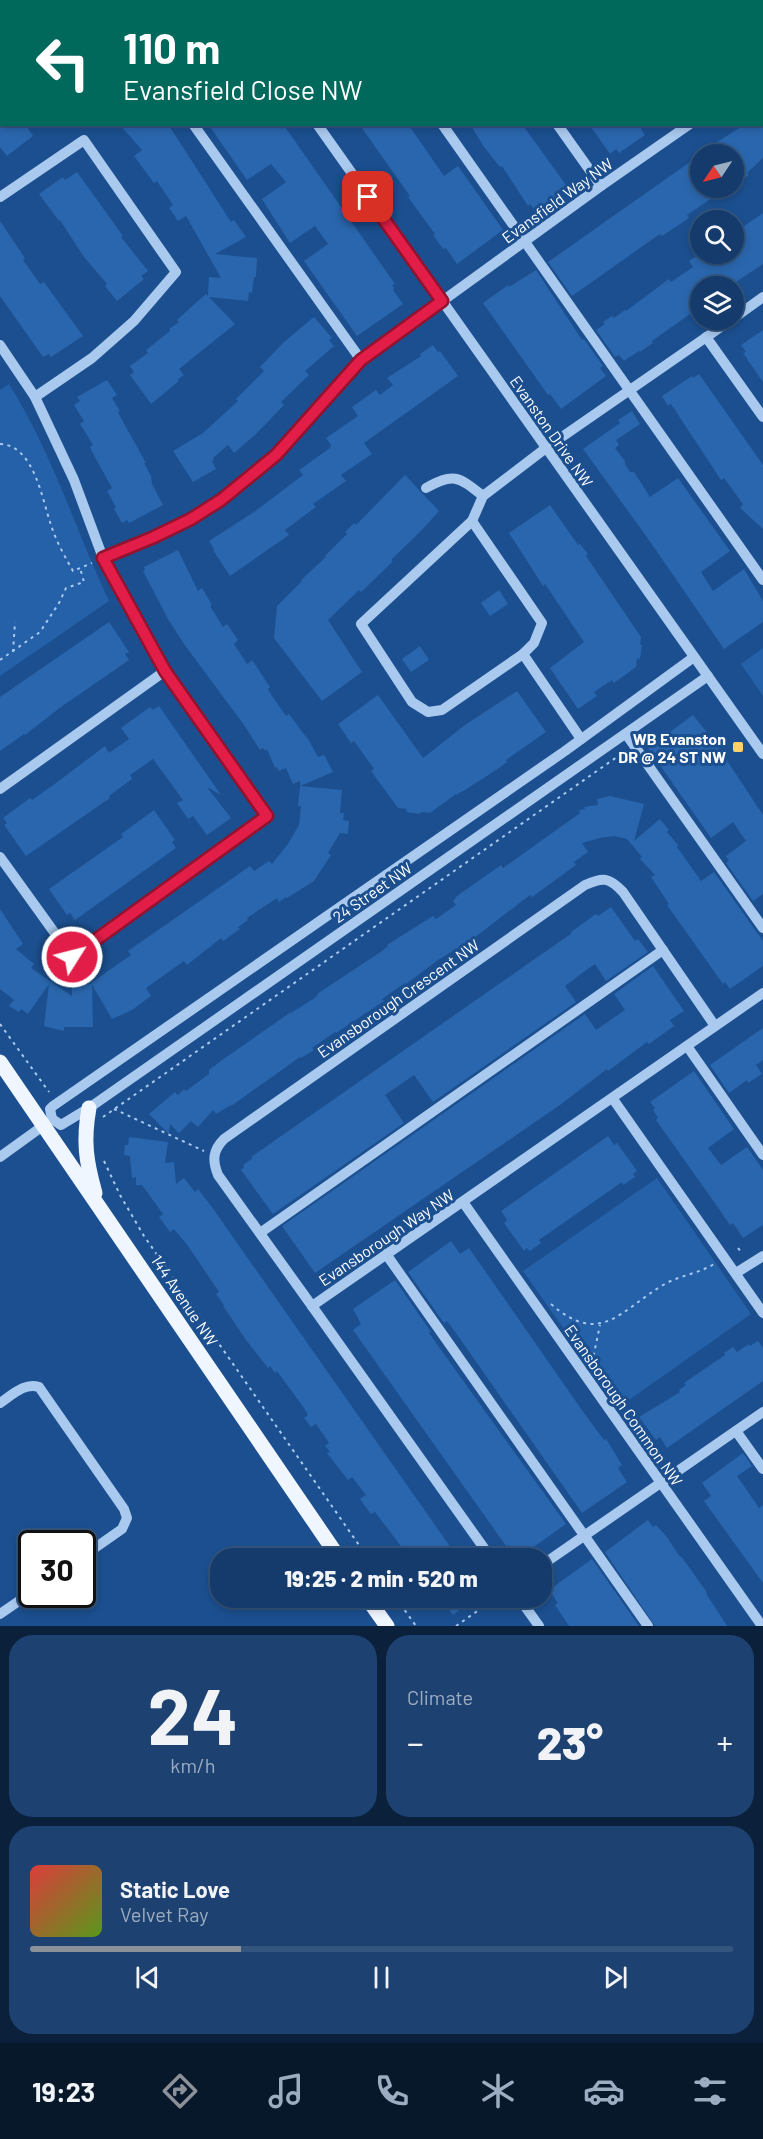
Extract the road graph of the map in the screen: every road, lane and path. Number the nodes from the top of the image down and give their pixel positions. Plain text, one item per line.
1 (194, 126) edge
2 (318, 126) edge
3 (443, 126) edge
4 (558, 126) edge
5 (687, 126) edge
6 (601, 186) junction
7 (0, 197) edge
8 (525, 242) junction
9 (763, 297) edge
10 (442, 301) junction
11 (744, 310) edge
12 (716, 330) edge
13 (706, 337) junction
14 (0, 345) edge
15 (361, 360) junction
16 (629, 390) junction
17 (36, 397) junction
18 (763, 417) edge
19 (0, 444) edge
20 (546, 448) junction
21 (426, 488) dead end
22 (483, 496) junction
23 (471, 521) junction
24 (103, 558) junction
25 (80, 568) junction
26 (763, 580) edge
27 (15, 622) dead end
28 (13, 652) junction
29 (523, 654) junction
30 (694, 657) junction
31 (0, 660) edge
32 (165, 671) junction
33 (708, 676) junction
34 (626, 734) junction
35 (581, 739) junction
36 (634, 745) junction
37 (763, 754) edge
38 (0, 789) edge
39 (0, 857) edge
40 (763, 928) edge
41 (663, 950) junction
42 (763, 993) edge
43 (0, 1024) edge
44 (715, 1026) junction
45 (687, 1046) junction
46 (0, 1062) edge
47 (613, 1099) junction
48 (53, 1106) junction
49 (89, 1108) junction
50 (114, 1109) junction
51 (99, 1120) dead end
52 (48, 1123) junction
53 (763, 1133) edge
54 (753, 1140) junction
55 (194, 1146) dead end
56 (101, 1155) dead end
57 (763, 1155) edge
58 (0, 1157) edge
59 (463, 1202) junction
60 (98, 1204) junction
61 (260, 1233) junction
62 (386, 1254) junction
63 (763, 1256) edge
64 (714, 1264) dead end
65 (736, 1273) junction
66 (549, 1302) dead end
67 (312, 1306) junction
68 (763, 1313) edge
69 (600, 1325) junction
70 (592, 1364) dead end
71 (0, 1403) edge
72 (763, 1412) edge
73 (736, 1431) junction
74 (763, 1469) edge
75 (660, 1482) junction
76 (584, 1535) junction
77 (96, 1547) edge
78 (332, 1548) edge
79 (361, 1548) edge
80 (484, 1548) edge
81 (552, 1558) edge
82 (18, 1602) edge
83 (374, 1608) edge
84 (403, 1608) edge
85 (482, 1608) edge
86 (526, 1608) edge
87 (0, 1614) edge
88 (387, 1626) edge
89 (416, 1626) edge
90 (456, 1626) edge
91 (539, 1626) edge
92 (648, 1626) edge
93 (762, 1626) edge

1 - 15 street
2 - 10 street, Evanston Drive NW
3 - 8 street
4 - 6 street
5 - 6 street, Evansfield Way NW
6 - 8 street, Evansfield Way NW
7 - 17 street
8 - 10 street, Evansfield Way NW
8 - 16 street
9 - 11 street
10 - 15 street, Evansfield Way NW
10 - 20 street, Evanston Drive NW
12 - 13 street
13 - 16 street
13 - 18 street
14 - 17 street
15 - 24 street, Evansfield Way NW
16 - 20 street
16 - 26 street
17 - 24 street
19 - 25 path
20 - 22 street
20 - 30 street, Evanston Drive NW
21 - 22 street
22 - 23 street
23 - 29 street
23 - 29 street
24 - 25 path
24 - 32 street
25 - 28 path
27 - 28 path
28 - 31 path
29 - 35 street
30 - 33 street, Evanston Drive NW
30 - 35 street, 24 Street NW
32 - 38 street
32 - 39 street
33 - 34 street, 24 Street NW
33 - 37 street, Evanston Drive NW
34 - 36 street
34 - 49 street, 24 Street NW
35 - 48 street, 24 Street NW
36 - 40 street
36 - 50 path
41 - 44 street, Evansborough Crescent NW
41 - 61 street
41 - 61 street, Evansborough Crescent NW
42 - 44 street, Evansborough Way NW
43 - 48 path
44 - 45 street, Evansborough Way NW
45 - 47 street, Evansborough Way NW
45 - 54 street
46 - 52 main road, 144 Avenue NW
47 - 59 street, Evansborough Way NW
47 - 65 street
48 - 52 street
49 - 52 street, 24 Street NW
49 - 60 main road
50 - 51 path
50 - 55 path
52 - 58 street, 24 Street NW
52 - 60 main road, 144 Avenue NW
53 - 54 street
54 - 57 street
56 - 79 path
59 - 62 street, Evansborough Way NW
59 - 75 street, Evansborough Common NW
60 - 78 main road, 144 Avenue NW
61 - 67 street, Evansborough Crescent NW
62 - 67 street, Evansborough Way NW
62 - 76 street
63 - 65 street
64 - 69 path
65 - 68 street
66 - 69 path
67 - 80 street, Evansborough Way NW
69 - 70 path
71 - 77 street
72 - 73 street
73 - 74 street
73 - 75 street
75 - 76 street
75 - 93 street, Evansborough Common NW
76 - 81 street
76 - 92 street
82 - 87 street
83 - 88 main road
84 - 89 path
85 - 90 path
86 - 91 street

